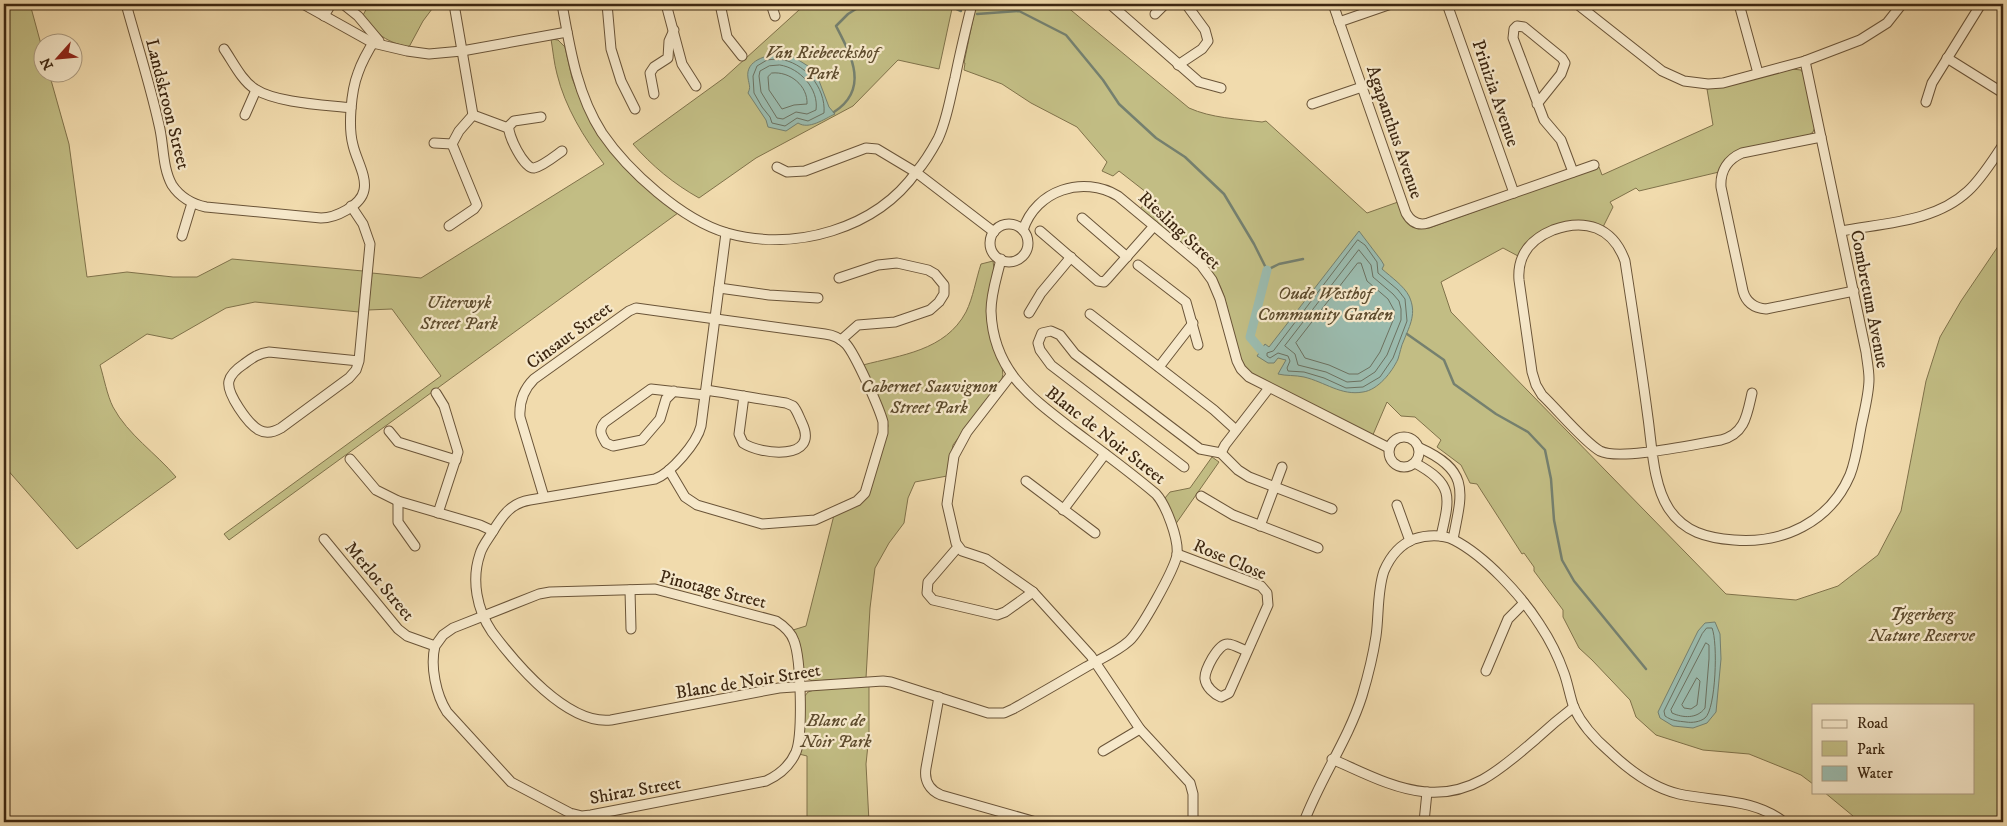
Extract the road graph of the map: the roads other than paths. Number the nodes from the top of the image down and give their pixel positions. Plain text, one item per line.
1 (126, 4) edge
2 (303, 4) edge
3 (331, 4) edge
4 (343, 4) edge
5 (454, 4) edge
6 (562, 4) edge
7 (607, 4) edge
8 (666, 4) edge
9 (720, 4) edge
10 (771, 4) edge
11 (972, 4) edge
12 (1110, 4) edge
13 (1165, 4) edge
14 (1186, 4) edge
15 (1333, 4) edge
16 (1391, 4) edge
17 (1447, 4) edge
18 (1577, 4) edge
19 (1740, 4) edge
20 (1902, 4) edge
21 (1981, 4) edge
22 (1155, 14) dead end
23 (324, 16) junction
24 (775, 16) dead end
25 (1339, 22) junction
26 (674, 30) junction
27 (567, 32) junction
28 (378, 42) junction
29 (224, 49) dead end
30 (462, 52) junction
31 (742, 56) dead end
32 (1947, 58) junction
33 (1806, 61) junction
34 (1178, 65) junction
35 (1758, 73) junction
36 (696, 86) dead end
37 (1362, 87) junction
38 (1220, 88) dead end
39 (256, 90) junction
40 (2003, 93) edge
41 (654, 94) dead end
42 (1926, 102) dead end
43 (1312, 104) dead end
44 (1537, 104) junction
45 (352, 108) junction
46 (634, 109) dead end
47 (245, 115) dead end
48 (473, 115) junction
49 (541, 117) dead end
50 (508, 128) junction
51 (1821, 137) junction
52 (434, 143) dead end
53 (452, 144) junction
54 (2003, 145) edge
55 (562, 151) dead end
56 (1594, 165) dead end
57 (777, 167) dead end
58 (917, 172) junction
59 (1573, 172) junction
60 (1514, 193) junction
61 (192, 203) junction
62 (351, 206) junction
63 (1082, 218) dead end
64 (449, 226) dead end
65 (1154, 226) junction
66 (1023, 230) junction
67 (1040, 231) dead end
68 (1841, 231) junction
69 (726, 232) junction
70 (994, 232) junction
71 (182, 236) dead end
72 (1070, 257) junction
73 (1127, 257) junction
74 (1000, 259) junction
75 (1138, 265) dead end
76 (839, 278) dead end
77 (719, 288) junction
78 (1854, 291) junction
79 (818, 298) dead end
80 (1029, 313) dead end
81 (1090, 314) dead end
82 (715, 318) junction
83 (1193, 323) junction
84 (841, 340) junction
85 (1198, 345) dead end
86 (359, 360) junction
87 (1158, 367) junction
88 (1011, 375) junction
89 (1269, 388) junction
90 (674, 391) junction
91 (705, 392) junction
92 (436, 393) dead end
93 (1752, 393) dead end
94 (744, 396) junction
95 (1236, 430) junction
96 (389, 431) dead end
97 (1389, 448) junction
98 (1420, 448) junction
99 (1653, 450) junction
100 (1221, 452) junction
101 (1105, 454) junction
102 (350, 458) dead end
103 (456, 460) junction
104 (1415, 463) junction
105 (1184, 467) dead end
106 (1282, 467) dead end
107 (669, 470) junction
108 (1026, 482) dead end
109 (1275, 487) junction
110 (1201, 496) dead end
111 (544, 497) junction
112 (398, 501) junction
113 (1396, 505) dead end
114 (1063, 510) junction
115 (1332, 510) dead end
116 (438, 513) junction
117 (1260, 526) junction
118 (493, 531) junction
119 (1095, 533) dead end
120 (1440, 536) junction
121 (324, 539) dead end
122 (1453, 539) junction
123 (1410, 541) junction
124 (416, 546) dead end
125 (958, 547) junction
126 (1318, 548) dead end
127 (1177, 554) junction
128 (630, 590) junction
129 (1033, 592) junction
130 (1524, 603) junction
131 (484, 616) junction
132 (631, 629) dead end
133 (437, 643) junction
134 (1247, 651) junction
135 (1095, 662) junction
136 (1486, 671) dead end
137 (799, 687) junction
138 (939, 697) junction
139 (1574, 707) junction
140 (1140, 729) junction
141 (1103, 750) dead end
142 (1332, 760) junction
143 (1427, 792) junction
144 (1036, 822) edge
145 (1193, 822) edge
146 (1304, 822) edge
147 (1424, 822) edge
148 (1784, 822) edge

1 - 61 street, Landskroon Street
2 - 23 street
3 - 23 street
4 - 28 street
5 - 30 street
6 - 27 street
7 - 46 street
8 - 26 street
9 - 31 street
10 - 24 street
11 - 58 street
12 - 34 street
13 - 22 street
14 - 34 street
15 - 25 street, Agapanthus Avenue
16 - 25 street
17 - 60 street, Prinizia Avenue
18 - 35 street
19 - 35 street
20 - 33 street
21 - 32 street
23 - 28 street
25 - 37 street, Agapanthus Avenue
26 - 36 street
26 - 41 street
27 - 30 street
27 - 69 street
28 - 30 street
28 - 45 street
29 - 39 street
30 - 48 street
32 - 40 street
32 - 42 street
33 - 35 street
33 - 51 street, Combretum Avenue
34 - 38 street
37 - 43 street
37 - 60 street, Agapanthus Avenue
39 - 45 street
39 - 47 street
44 - 44 street
44 - 59 street
45 - 62 street
48 - 50 street
48 - 53 street
49 - 50 street
50 - 55 street
51 - 68 street, Combretum Avenue
51 - 78 street
52 - 53 street
53 - 64 street
54 - 68 street
56 - 59 street, Agapanthus Avenue
57 - 58 street
58 - 69 street
58 - 70 street
59 - 60 street, Agapanthus Avenue
61 - 62 street
61 - 71 street
62 - 86 street
63 - 73 street
65 - 66 street, Riesling Street
65 - 73 street
65 - 89 street, Riesling Street
66 - 70 street
66 - 74 street
67 - 72 street
68 - 78 street, Combretum Avenue
69 - 77 street, Blanc de Noir Street
70 - 74 street
72 - 73 street
72 - 80 street
74 - 88 street, Blanc de Noir Street
75 - 83 street
76 - 84 street
77 - 79 street
77 - 82 street, Blanc de Noir Street
78 - 99 street, Combretum Avenue
81 - 87 street
82 - 84 street, Cinsaut Street
82 - 91 street, Blanc de Noir Street
82 - 111 street, Cinsaut Street
83 - 85 street
83 - 87 street
84 - 107 street
86 - 86 street
87 - 95 street
88 - 101 street, Blanc de Noir Street
88 - 125 street
89 - 95 street
89 - 97 street, Riesling Street
90 - 90 street
90 - 91 street
91 - 94 street
91 - 107 street, Blanc de Noir Street
92 - 103 street
93 - 99 street
94 - 94 street
95 - 100 street
96 - 103 street
97 - 98 street
97 - 104 street
98 - 104 street
98 - 122 street
99 - 99 street, Combretum Avenue
100 - 105 street
100 - 109 street
101 - 114 street
101 - 127 street, Blanc de Noir Street
102 - 112 street
103 - 116 street
104 - 120 street
106 - 109 street
107 - 111 street, Blanc de Noir Street
108 - 114 street
109 - 115 street
109 - 117 street
110 - 117 street
111 - 118 street, Blanc de Noir Street
112 - 116 street
112 - 124 street
113 - 123 street
114 - 119 street
116 - 118 street
117 - 126 street
118 - 131 street, Blanc de Noir Street
120 - 122 street
120 - 123 street
121 - 133 street, Merlot Street
122 - 130 street
123 - 142 street
125 - 129 street
125 - 129 street
127 - 134 street, Rose Close
127 - 135 street, Blanc de Noir Street
128 - 131 street, Pinotage Street
128 - 132 street
128 - 137 street, Pinotage Street
129 - 135 street
130 - 136 street
130 - 139 street
131 - 133 street
131 - 137 street, Blanc de Noir Street
133 - 137 street, Shiraz Street
134 - 134 street, Rose Close
135 - 138 street, Blanc de Noir Street
135 - 140 street
137 - 138 street, Blanc de Noir Street
138 - 144 street
139 - 143 street
139 - 148 street
140 - 141 street
140 - 145 street
142 - 143 street
142 - 146 street
143 - 147 street

